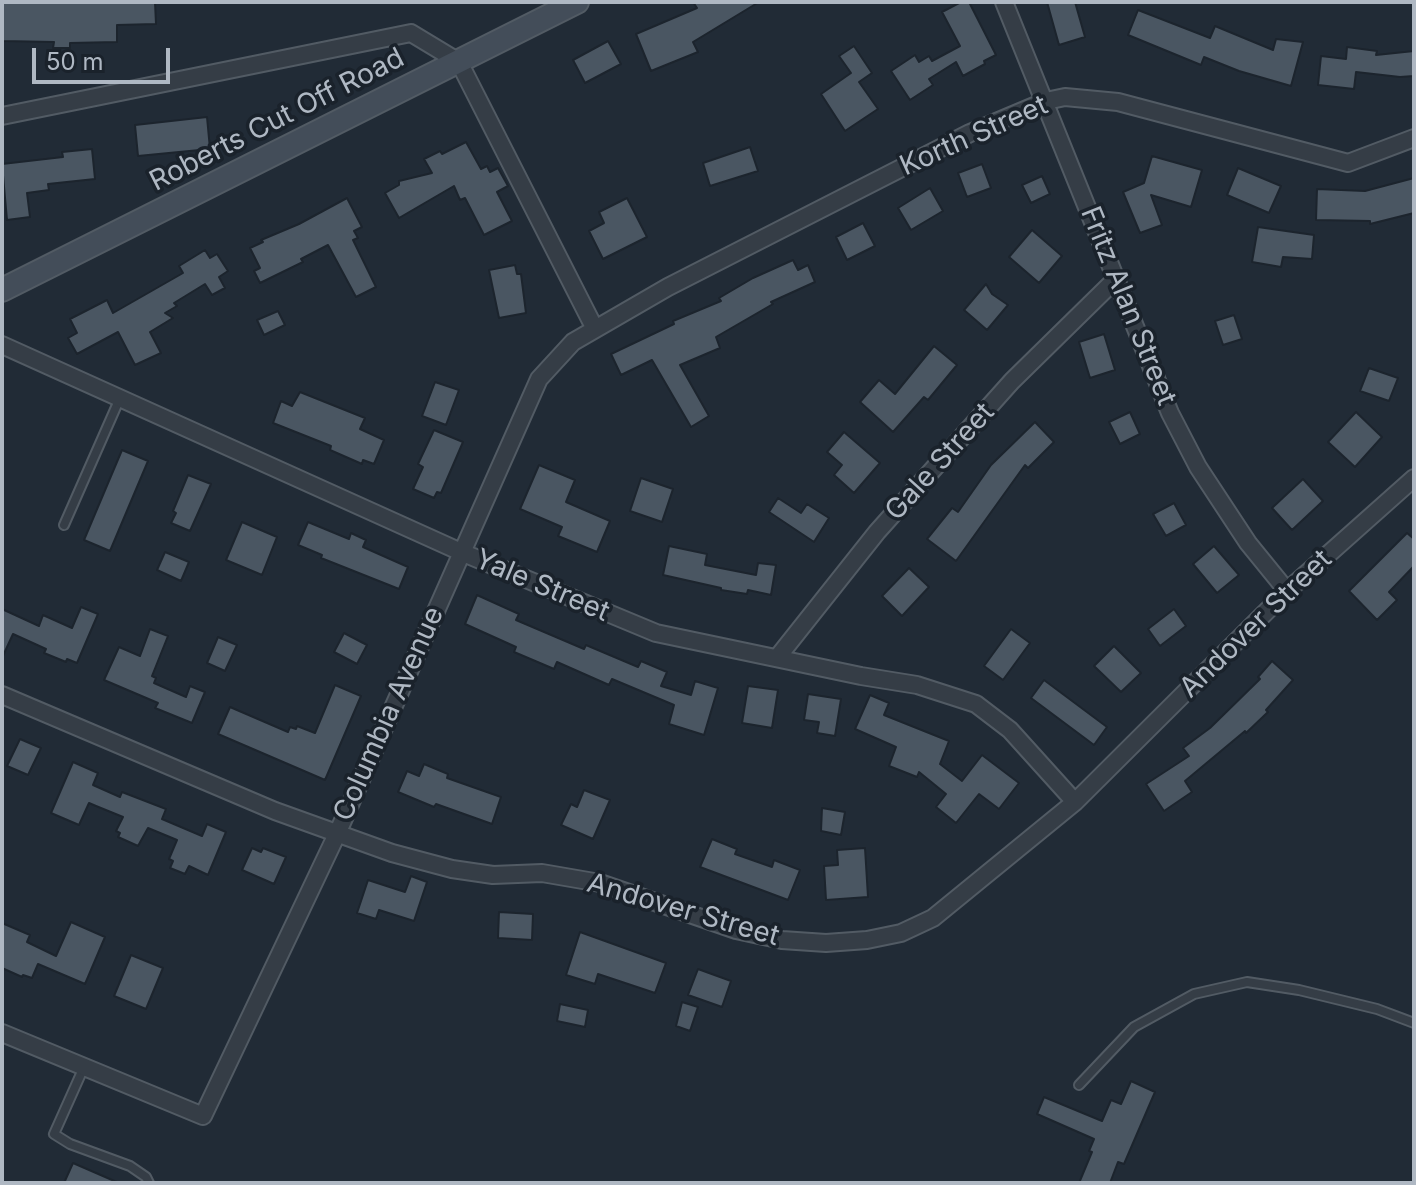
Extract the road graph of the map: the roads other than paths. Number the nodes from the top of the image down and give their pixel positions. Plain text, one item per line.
1 (577, 2) edge
2 (1004, 2) edge
3 (459, 62) junction
4 (1046, 101) junction
5 (2, 116) edge
6 (1414, 138) edge
7 (1117, 278) junction
8 (2, 290) edge
9 (601, 326) junction
10 (2, 345) edge
11 (120, 398) junction
12 (1414, 478) edge
13 (64, 525) dead end
14 (461, 552) junction
15 (1287, 591) junction
16 (777, 658) junction
17 (2, 695) edge
18 (1075, 802) junction
19 (337, 834) junction
20 (1414, 1023) edge
21 (2, 1033) edge
22 (84, 1067) junction
23 (1079, 1085) dead end
24 (149, 1183) edge

1 - 3 street, Roberts Cut Off Road
2 - 4 street, Fritz Alan Street
3 - 5 street
3 - 8 street, Roberts Cut Off Road
3 - 9 street
4 - 6 street, Korth Street
4 - 7 street, Fritz Alan Street
4 - 9 street, Korth Street
7 - 15 street, Fritz Alan Street
7 - 16 street, Gale Street
9 - 14 street, Columbia Avenue
10 - 11 street, Yale Street
11 - 13 lane
11 - 14 street, Yale Street
12 - 15 street, Andover Street
14 - 16 street, Yale Street
14 - 19 street, Columbia Avenue
15 - 18 street, Andover Street
16 - 18 street, Yale Street
17 - 19 street, Andover Street
18 - 19 street, Andover Street
19 - 22 street, Columbia Avenue
20 - 23 lane
21 - 22 street
22 - 24 lane

